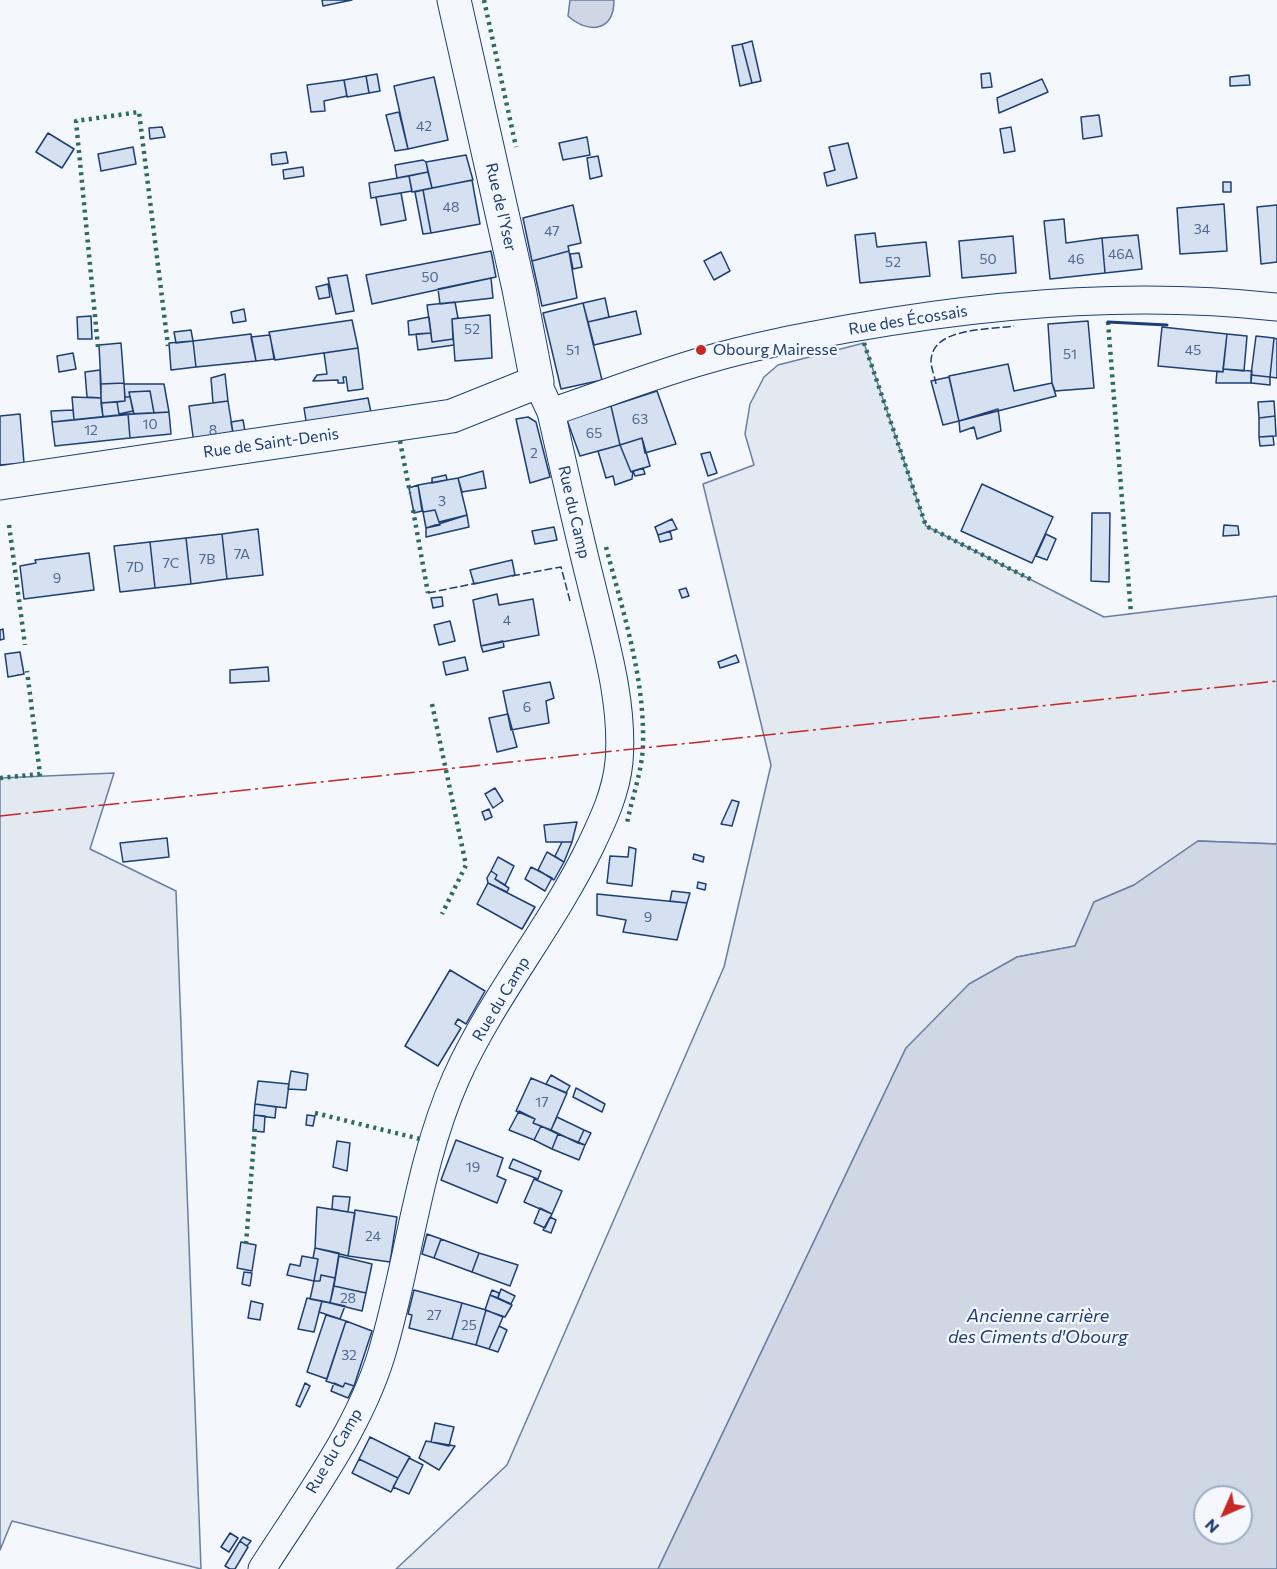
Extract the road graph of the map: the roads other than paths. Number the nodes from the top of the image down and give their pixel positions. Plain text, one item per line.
1 (454, 0) edge
2 (1277, 307) edge
3 (537, 382) junction
4 (551, 412) junction
5 (0, 483) edge
6 (262, 1569) edge

1 - 3 street, Rue de l'Yser
2 - 4 street, Rue des Écossais
3 - 4 street, Rue de l'Yser
3 - 5 street, Rue de Saint-Denis
4 - 6 street, Rue du Camp

